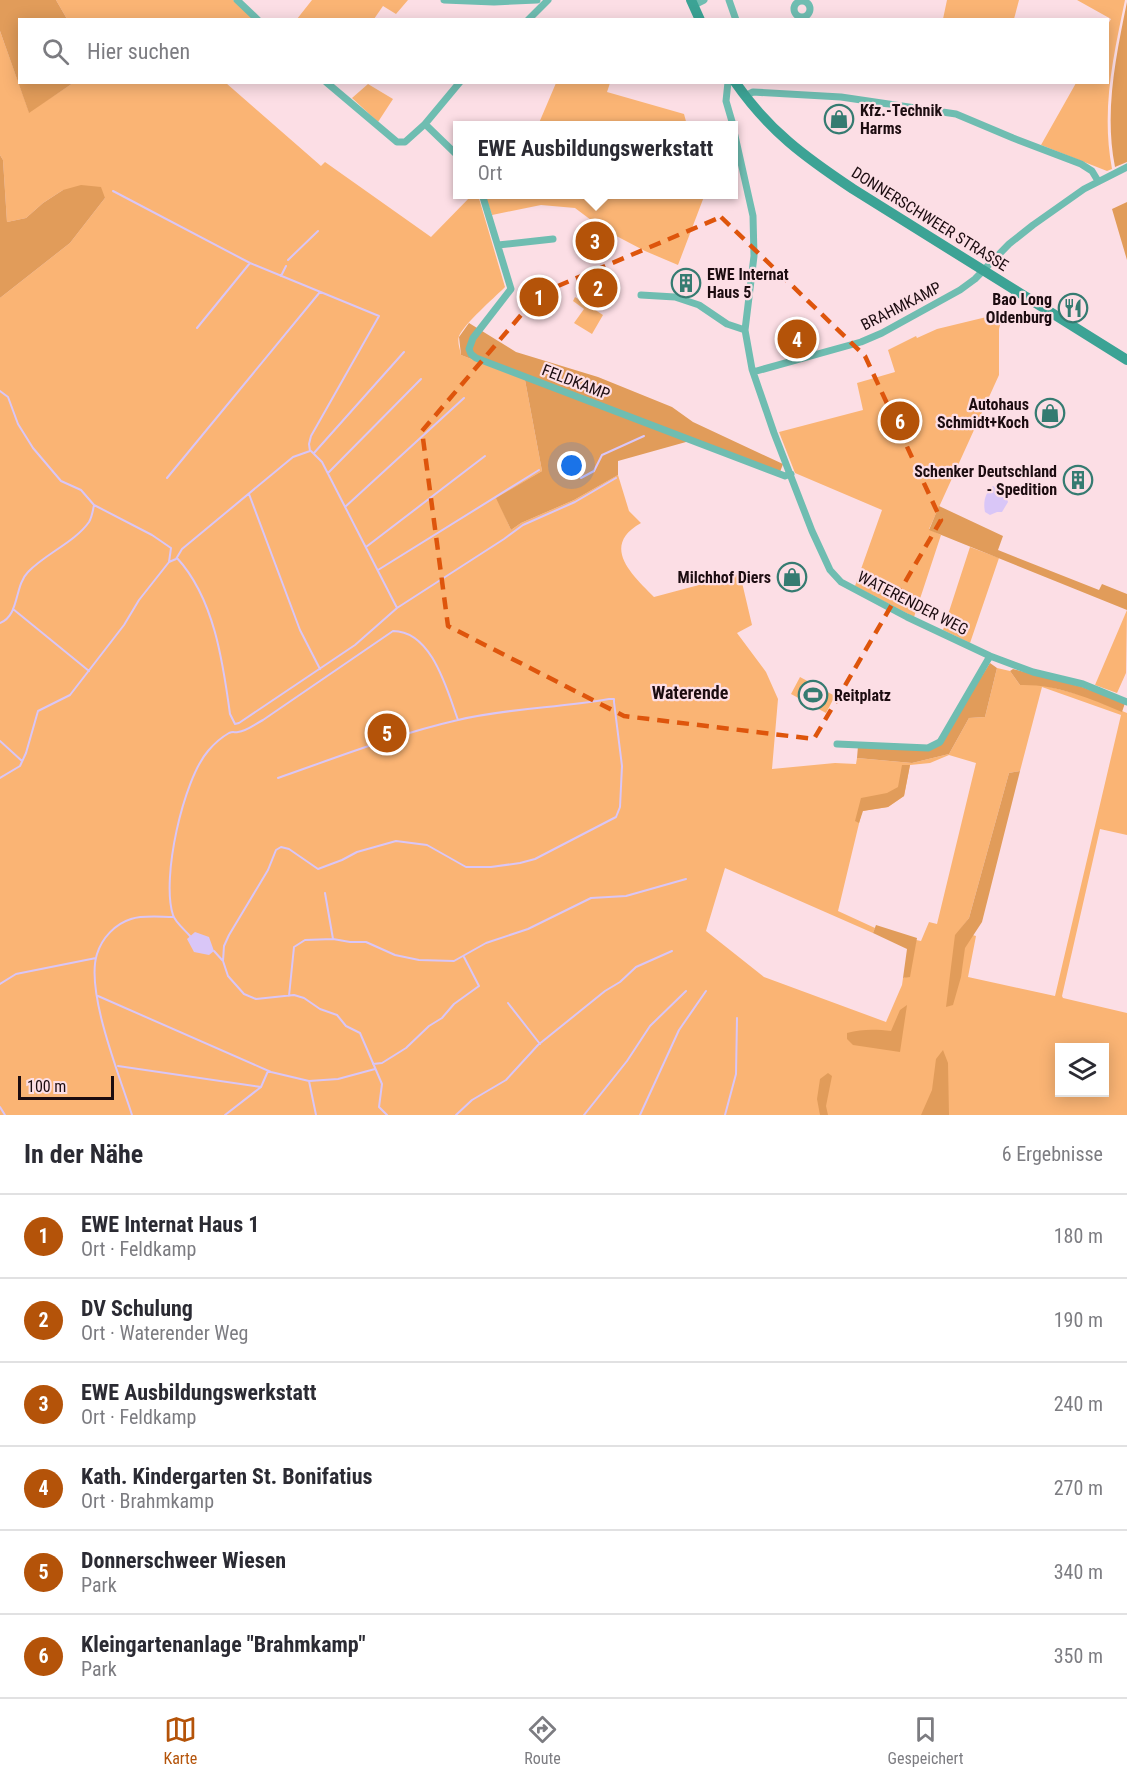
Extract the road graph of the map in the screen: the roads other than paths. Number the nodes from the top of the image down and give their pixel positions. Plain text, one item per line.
1 (237, 0) edge
2 (444, 0) edge
3 (537, 0) edge
4 (548, 0) edge
5 (729, 0) edge
6 (696, 2) edge
7 (256, 18) edge
8 (530, 18) edge
9 (700, 18) edge
10 (735, 18) edge
11 (328, 84) edge
12 (458, 84) edge
13 (728, 84) edge
14 (736, 84) edge
15 (745, 96) junction
16 (732, 121) edge
17 (425, 124) junction
18 (738, 147) edge
19 (453, 151) edge
20 (1127, 167) edge
21 (1098, 181) junction
22 (483, 199) edge
23 (553, 239) dead end
24 (498, 245) junction
25 (983, 269) junction
26 (641, 295) dead end
27 (745, 330) junction
28 (1127, 360) edge
29 (753, 372) junction
30 (792, 474) junction
31 (990, 656) junction
32 (1127, 702) edge
33 (837, 744) dead end

1 - 7 street
2 - 3 street
4 - 8 street
5 - 10 street
6 - 9 main road
11 - 17 street
12 - 17 street
13 - 16 street, WATERENDER WEG
14 - 15 main road, DONNERSCHWEER STRASSE
15 - 21 street
15 - 25 main road, DONNERSCHWEER STRASSE
17 - 19 street
18 - 27 street, WATERENDER WEG
20 - 21 street, BRAHMKAMP
21 - 25 street, BRAHMKAMP
22 - 24 street, FELDKAMP
23 - 24 street
24 - 30 street, FELDKAMP
25 - 28 main road, DONNERSCHWEER STRASSE
25 - 29 street, BRAHMKAMP
26 - 27 street
27 - 29 street, WATERENDER WEG
29 - 30 street, WATERENDER WEG
30 - 31 street, WATERENDER WEG
31 - 32 street, WATERENDER WEG
31 - 33 street

